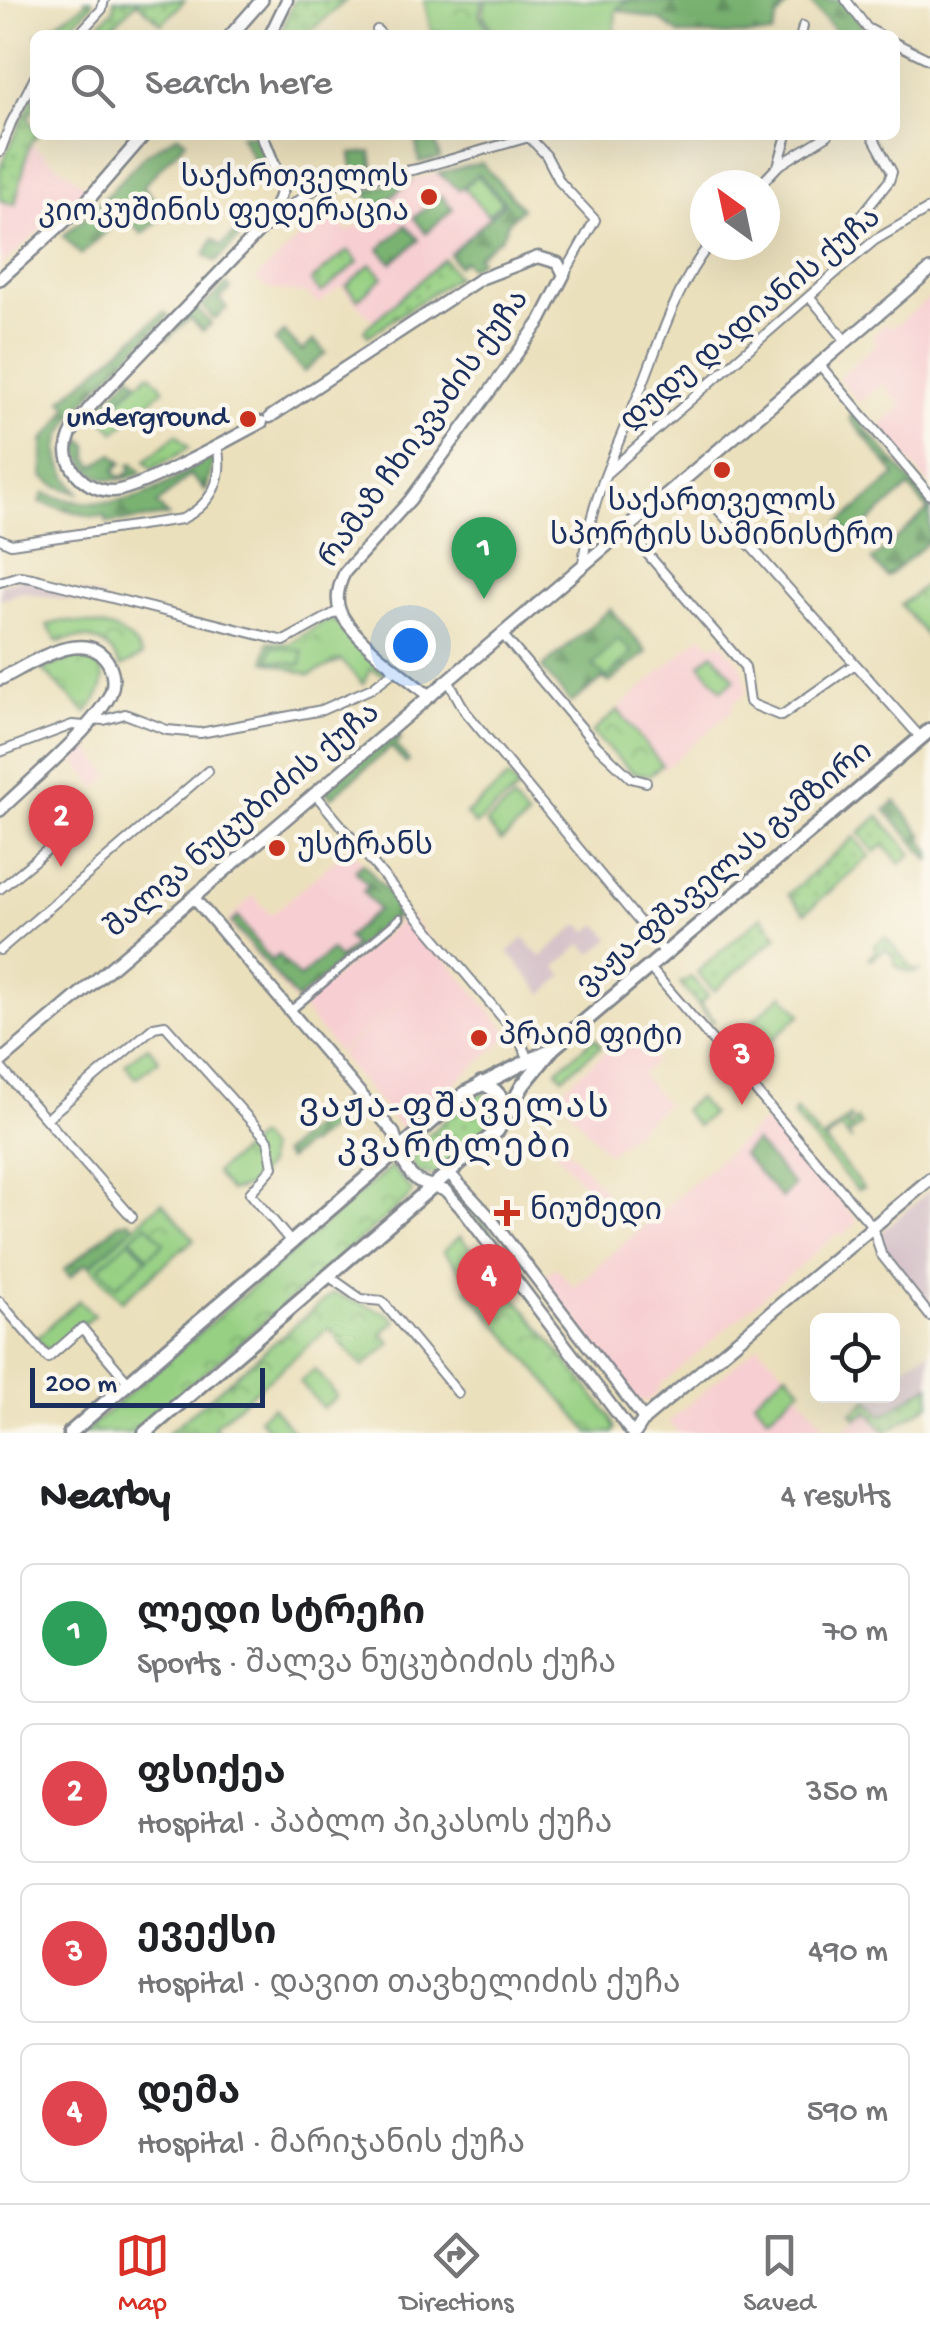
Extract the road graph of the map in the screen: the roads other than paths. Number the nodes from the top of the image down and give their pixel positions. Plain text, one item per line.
1 (104, 0) edge
2 (262, 0) edge
3 (287, 0) edge
4 (846, 0) edge
5 (83, 30) edge
6 (235, 30) edge
7 (272, 30) edge
8 (871, 30) edge
9 (900, 45) edge
10 (930, 60) edge
11 (30, 86) edge
12 (140, 140) edge
13 (264, 140) edge
14 (514, 140) edge
15 (531, 140) edge
16 (786, 140) edge
17 (820, 140) edge
18 (875, 140) edge
19 (0, 152) edge
20 (778, 166) junction
21 (774, 170) edge
22 (283, 188) junction
23 (304, 195) junction
24 (930, 208) edge
25 (272, 218) junction
26 (698, 260) edge
27 (839, 270) junction
28 (930, 270) edge
29 (564, 275) junction
30 (0, 279) edge
31 (810, 297) junction
32 (846, 341) junction
33 (819, 364) junction
34 (217, 445) junction
35 (607, 473) junction
36 (930, 496) edge
37 (715, 506) dead end
38 (626, 529) junction
39 (0, 539) edge
40 (583, 566) junction
41 (0, 582) edge
42 (340, 610) junction
43 (502, 634) junction
44 (855, 664) junction
45 (397, 669) junction
46 (0, 679) edge
47 (448, 680) junction
48 (432, 694) junction
49 (88, 722) junction
50 (925, 734) edge
51 (0, 752) edge
52 (208, 772) dead end
53 (646, 782) dead end
54 (315, 794) junction
55 (0, 810) edge
56 (64, 836) dead end
57 (0, 889) edge
58 (194, 898) junction
59 (400, 918) dead end
60 (0, 950) edge
61 (666, 954) junction
62 (650, 968) junction
63 (290, 1011) junction
64 (553, 1048) junction
65 (530, 1061) junction
66 (0, 1062) edge
67 (481, 1083) junction
68 (46, 1119) junction
69 (506, 1119) junction
70 (400, 1148) junction
71 (450, 1173) junction
72 (930, 1179) edge
73 (436, 1186) junction
74 (466, 1190) junction
75 (455, 1200) junction
76 (132, 1218) dead end
77 (873, 1227) junction
78 (292, 1242) junction
79 (328, 1275) junction
80 (0, 1302) edge
81 (930, 1316) edge
82 (129, 1383) junction
83 (458, 1393) dead end
84 (626, 1396) junction
85 (612, 1406) junction
86 (644, 1419) junction
87 (154, 1430) edge
88 (70, 1433) edge
89 (633, 1433) edge

1 - 5 street
2 - 6 main road
3 - 7 street
4 - 8 street
9 - 10 street
11 - 19 street
12 - 30 main road
13 - 22 street
14 - 23 street, რამაზ ჩხიკვაძის ქუჩა
15 - 29 street, რამაზ ჩხიკვაძის ქუჩა
16 - 20 street
17 - 20 street
18 - 27 street
20 - 21 street
22 - 23 street
22 - 25 street, რამაზ ჩხიკვაძის ქუჩა
23 - 25 street, რამაზ ჩხიკვაძის ქუჩა
24 - 27 street, დუდუ დადიანის ქუჩა
25 - 34 street, რამაზ ჩხიკვაძის ქუჩა
26 - 35 street
27 - 31 street, დუდუ დადიანის ქუჩა
28 - 32 main road, შალვა ნუცუბიძის ქუჩა
29 - 34 street, რამაზ ჩხიკვაძის ქუჩა
29 - 42 street, რამაზ ჩხიკვაძის ქუჩა
31 - 32 street
31 - 35 street, დუდუ დადიანის ქუჩა
32 - 33 main road, შალვა ნუცუბიძის ქუჩა
33 - 36 street
33 - 38 main road, შალვა ნუცუბიძის ქუჩა
34 - 39 street
35 - 40 street
37 - 44 street
38 - 40 main road, შალვა ნუცუბიძის ქუჩა
38 - 44 street
40 - 43 main road, შალვა ნუცუბიძის ქუჩა
41 - 42 street
42 - 45 street, რამაზ ჩხიკვაძის ქუჩა
43 - 47 main road, შალვა ნუცუბიძის ქუჩა
43 - 53 street
44 - 50 street
45 - 48 street, რამაზ ჩხიკვაძის ქუჩა
45 - 49 street
46 - 49 main road
47 - 48 main road, შალვა ნუცუბიძის ქუჩა
47 - 61 street
48 - 54 main road, შალვა ნუცუბიძის ქუჩა
49 - 51 street
49 - 55 main road
50 - 61 main road, ვაჟა-ფშაველას გამზირი
52 - 60 street
54 - 58 main road, შალვა ნუცუბიძის ქუჩა
54 - 65 street
56 - 57 street
58 - 63 street
58 - 66 main road, შალვა ნუცუბიძის ქუჩა
59 - 63 street
61 - 62 main road, ვაჟა-ფშაველას გამზირი
62 - 64 main road, ვაჟა-ფშაველას გამზირი
62 - 77 street
63 - 70 street
64 - 65 main road, ვაჟა-ფშაველას გამზირი
64 - 69 main road, ვაჟა-ფშაველას გამზირი
65 - 67 main road, ვაჟა-ფშაველას გამზირი
66 - 68 street
67 - 69 main road
67 - 70 main road, ვაჟა-ფშაველას გამზირი
68 - 76 street
68 - 78 street
69 - 71 main road, ვაჟა-ფშაველას გამზირი
70 - 73 street
70 - 78 main road, ვაჟა-ფშაველას გამზირი
71 - 73 main road, ვაჟა-ფშაველას გამზირი
71 - 74 street
72 - 77 main road
73 - 75 street
73 - 79 main road, ვაჟა-ფშაველას გამზირი
74 - 75 street
74 - 84 street
75 - 85 street
77 - 81 street
77 - 86 main road
78 - 82 main road, ვაჟა-ფშაველას გამზირი
79 - 83 street
79 - 87 main road, ვაჟა-ფშაველას გამზირი
80 - 82 street
82 - 88 main road, ვაჟა-ფშაველას გამზირი
84 - 85 street
84 - 86 street
85 - 89 street
86 - 89 main road

